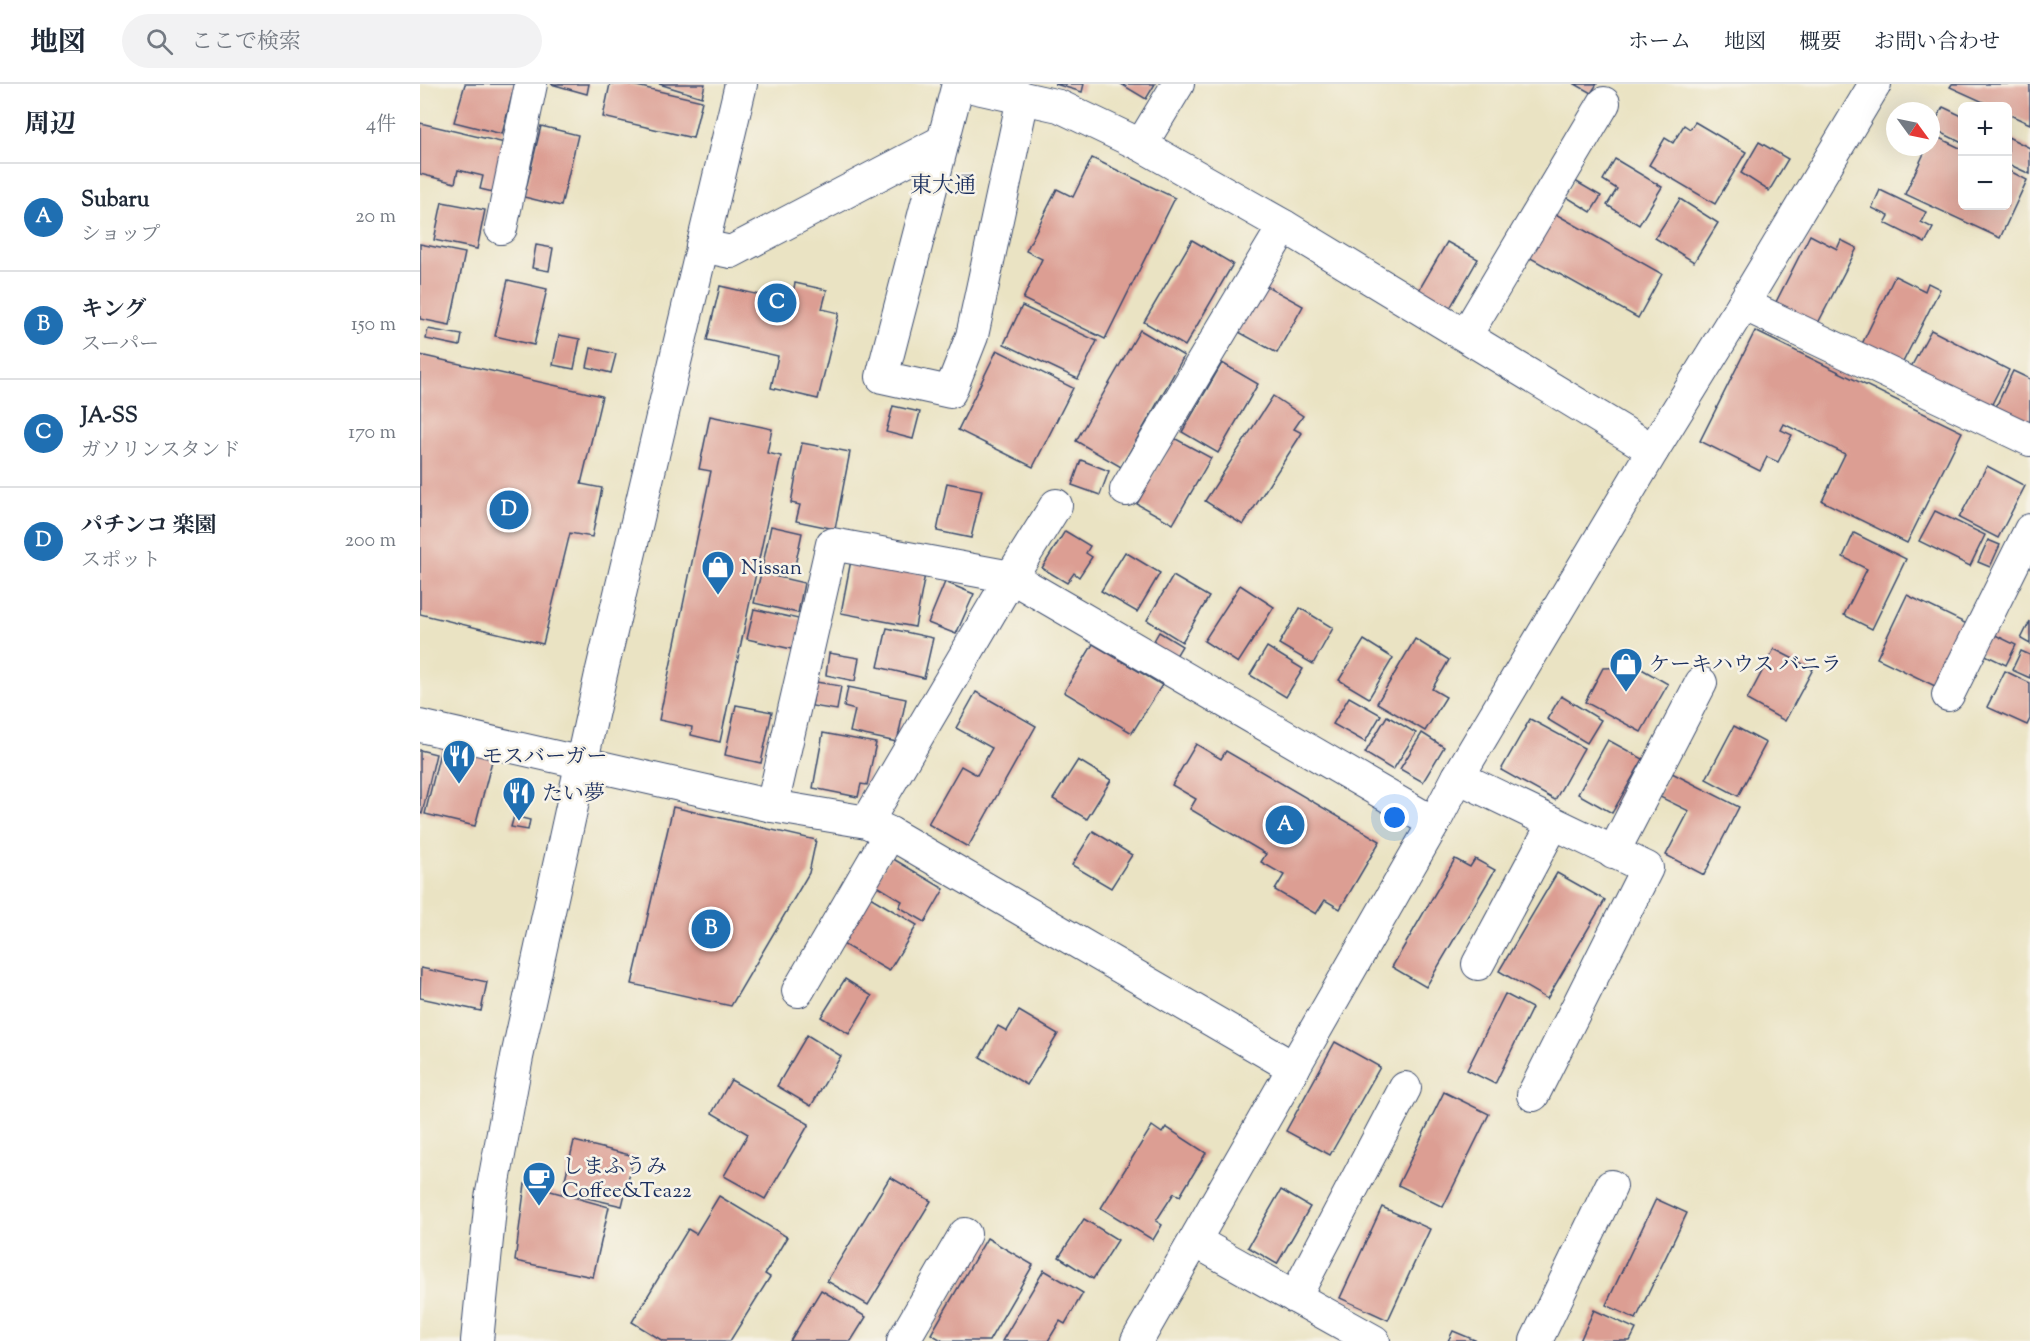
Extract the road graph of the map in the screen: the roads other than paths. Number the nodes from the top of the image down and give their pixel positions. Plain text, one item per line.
1 (531, 84) edge
2 (741, 84) edge
3 (958, 84) edge
4 (1178, 84) edge
5 (1875, 84) edge
6 (1020, 93) edge
7 (1604, 103) dead end
8 (943, 141) junction
9 (1141, 145) junction
10 (1284, 226) junction
11 (501, 228) dead end
12 (702, 246) junction
13 (1743, 304) junction
14 (1466, 335) junction
15 (2030, 440) edge
16 (1653, 450) junction
17 (1125, 490) dead end
18 (1056, 505) dead end
19 (2030, 530) edge
20 (1011, 577) junction
21 (1701, 683) dead end
22 (1948, 695) dead end
23 (420, 726) edge
24 (581, 764) junction
25 (1458, 777) junction
26 (772, 806) junction
27 (1434, 823) junction
28 (1553, 824) junction
29 (879, 828) junction
30 (1613, 853) junction
31 (1478, 964) dead end
32 (798, 991) dead end
33 (1294, 1068) junction
34 (1405, 1088) dead end
35 (1533, 1095) dead end
36 (1611, 1186) dead end
37 (965, 1234) dead end
38 (1195, 1241) junction
39 (1295, 1297) junction
40 (909, 1339) edge
41 (477, 1341) edge
42 (1137, 1341) edge
43 (1374, 1341) edge
44 (1536, 1341) edge

1 - 11 street
2 - 12 street
3 - 6 street
3 - 8 street
4 - 9 street
5 - 13 street
6 - 8 street
6 - 9 street
7 - 14 street
8 - 12 street
9 - 10 street
10 - 14 street
10 - 17 street
12 - 24 street
13 - 15 street
13 - 16 street
14 - 16 street
16 - 25 street
18 - 20 street
19 - 22 street
20 - 26 street
20 - 27 street
20 - 29 street
21 - 30 street
23 - 24 street
24 - 26 street
24 - 41 street
25 - 27 street
25 - 28 street
26 - 29 street
27 - 33 street
28 - 30 street
28 - 31 street
29 - 32 street
29 - 33 street
30 - 35 street
33 - 38 street
34 - 39 street
36 - 44 street
37 - 40 street
38 - 39 street
38 - 42 street
39 - 43 street

